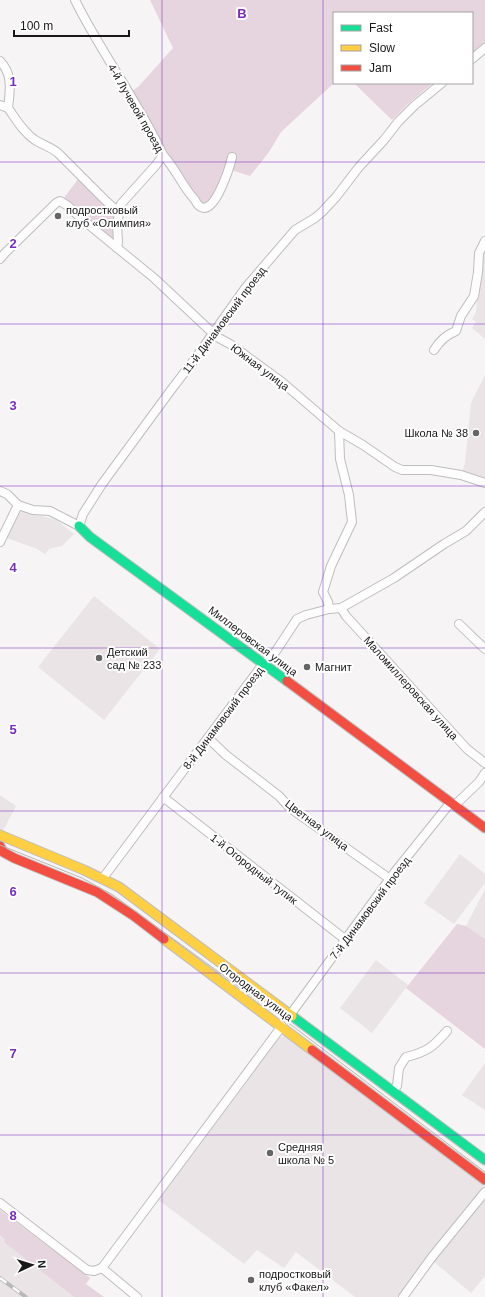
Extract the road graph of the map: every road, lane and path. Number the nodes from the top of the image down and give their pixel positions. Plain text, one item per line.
1 (75, 0) edge
2 (485, 48) edge
3 (473, 58) edge
4 (0, 61) edge
5 (441, 84) edge
6 (4, 106) edge
7 (163, 155) junction
8 (232, 157) dead end
9 (120, 210) junction
10 (485, 242) edge
11 (117, 248) junction
12 (0, 259) edge
13 (213, 334) junction
14 (434, 350) dead end
15 (339, 431) junction
16 (485, 483) edge
17 (0, 491) edge
18 (18, 505) junction
19 (485, 512) edge
20 (79, 526) junction
21 (0, 542) edge
22 (341, 608) junction
23 (328, 609) junction
24 (459, 624) dead end
25 (485, 649) edge
26 (263, 664) junction
27 (208, 738) junction
28 (485, 762) edge
29 (485, 773) edge
30 (163, 797) junction
31 (453, 804) junction
32 (485, 828) edge
33 (0, 836) edge
34 (0, 846) edge
35 (103, 878) junction
36 (390, 879) junction
37 (346, 940) junction
38 (290, 1015) junction
39 (282, 1026) junction
40 (447, 1031) dead end
41 (393, 1091) junction
42 (485, 1160) edge
43 (485, 1180) edge
44 (485, 1192) edge
45 (0, 1203) edge
46 (102, 1268) junction
47 (137, 1297) edge
48 (403, 1297) edge

1 - 7 street, 4-й Лучевой проезд
2 - 3 street
4 - 6 street
5 - 13 street, 11-й Динамовский проезд
6 - 9 street
7 - 8 street, 4-й Лучевой проезд
7 - 9 street
9 - 11 street
10 - 14 street
11 - 12 street, Южная улица
11 - 13 street, Южная улица
13 - 15 street, Южная улица
13 - 20 street, 11-й Динамовский проезд
15 - 16 street, Южная улица
15 - 23 street
17 - 18 street, Миллеровская улица
18 - 20 street, Миллеровская улица
18 - 21 street
19 - 22 street, 8-й Динамовский проезд
20 - 26 street, Миллеровская улица
22 - 23 street, 8-й Динамовский проезд
22 - 28 street, Маломиллеровская улица
23 - 26 street, 8-й Динамовский проезд
24 - 25 street
26 - 27 street, 8-й Динамовский проезд
26 - 31 street, Миллеровская улица
27 - 30 street, 8-й Динамовский проезд
27 - 36 street, Цветная улица
29 - 31 street, 7-й Динамовский проезд
30 - 35 street, 8-й Динамовский проезд
30 - 37 street, 1-й Огородный тупик
31 - 32 street, Миллеровская улица
31 - 36 street, 7-й Динамовский проезд
33 - 35 street, Огородная улица
34 - 39 street, Огородная улица
35 - 38 street, Огородная улица
36 - 37 street, 7-й Динамовский проезд
37 - 38 street, 7-й Динамовский проезд
38 - 41 street, Огородная улица
39 - 43 street, Огородная улица
39 - 46 street
40 - 41 street
41 - 42 street, Огородная улица
44 - 48 street
45 - 46 street
46 - 47 street

